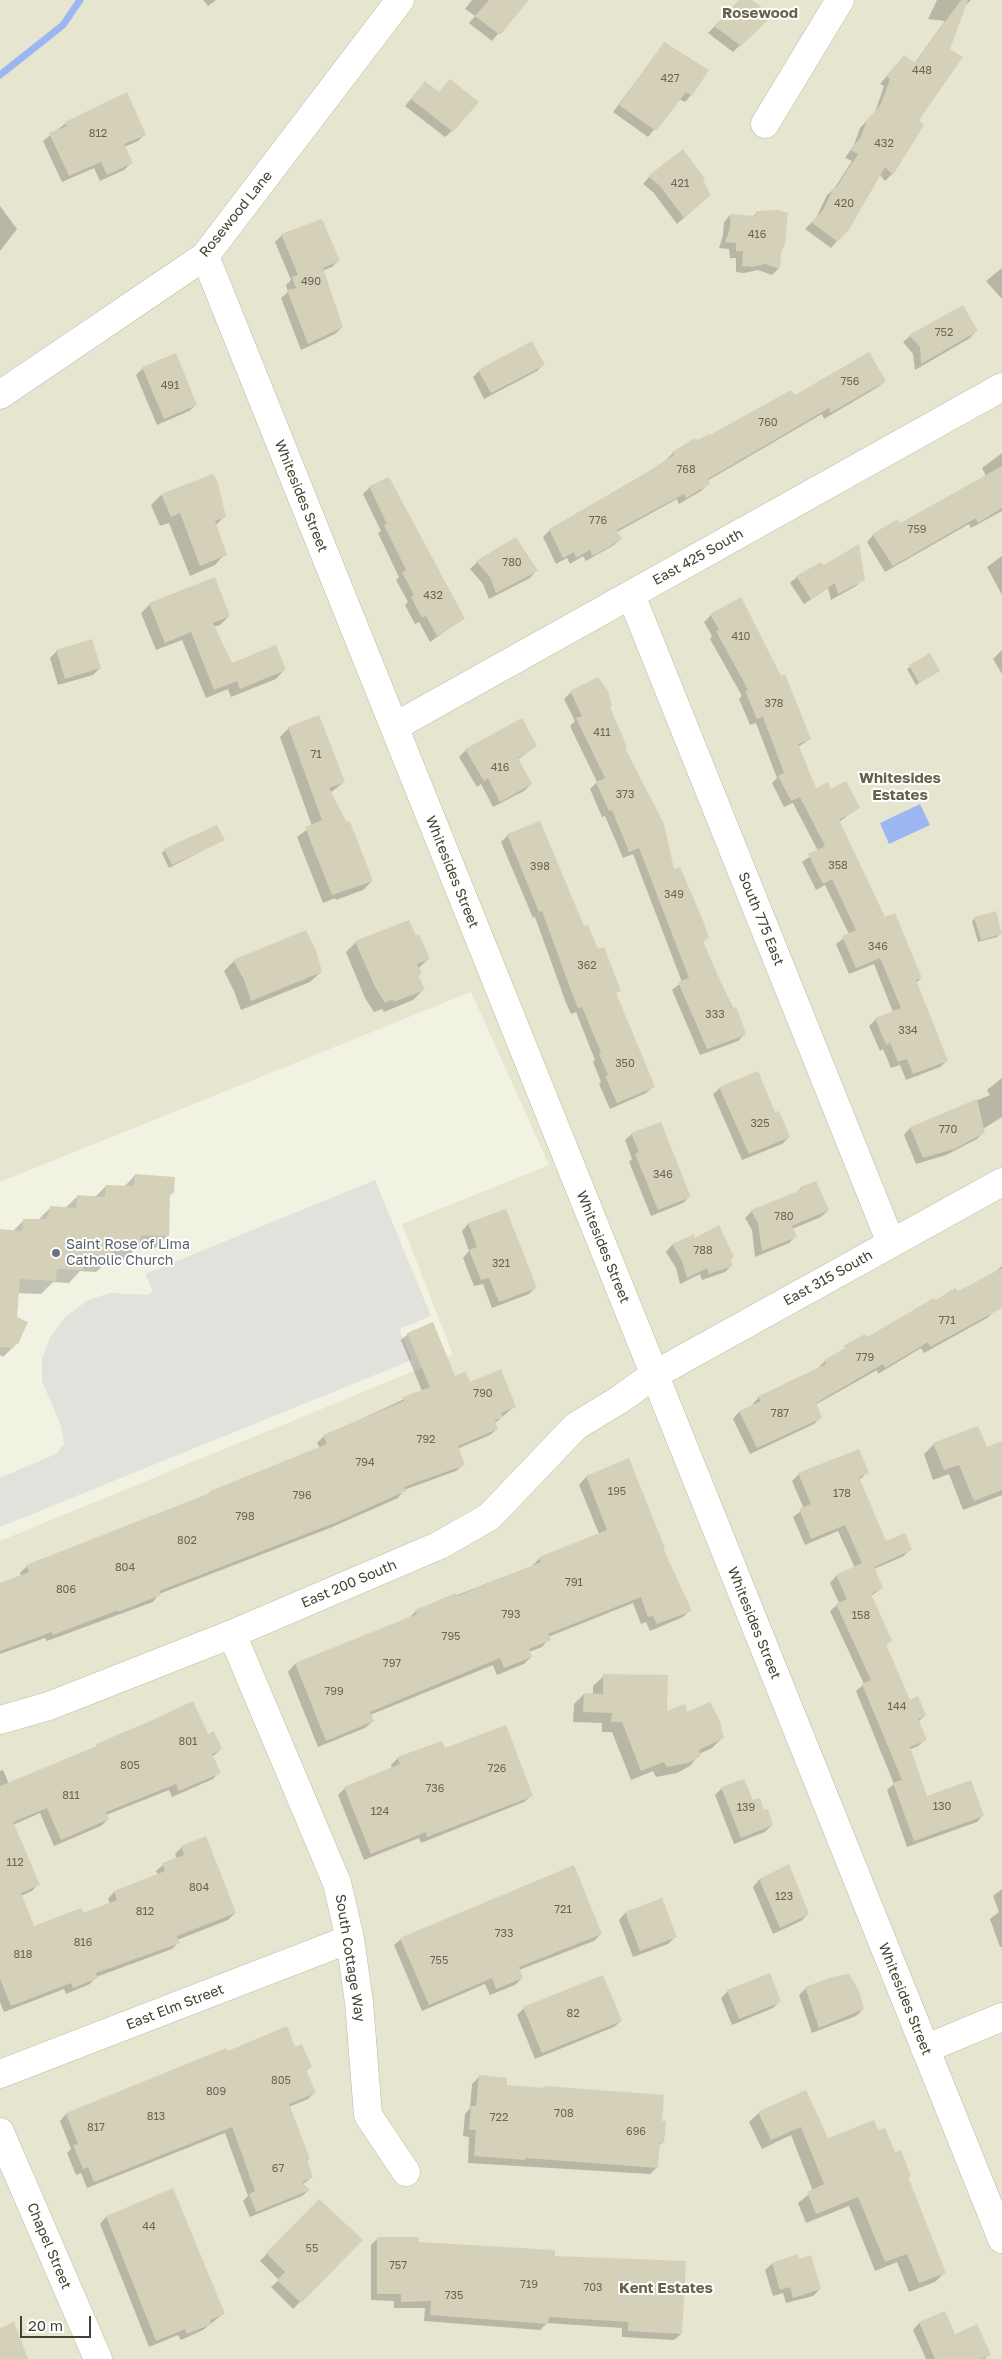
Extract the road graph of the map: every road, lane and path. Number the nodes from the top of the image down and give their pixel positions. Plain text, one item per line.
1 (400, 0) edge
2 (840, 0) edge
3 (764, 124) dead end
4 (205, 256) junction
5 (1002, 387) edge
6 (0, 396) edge
7 (631, 595) junction
8 (394, 727) junction
9 (1002, 1182) edge
10 (891, 1243) junction
11 (654, 1375) junction
12 (232, 1634) junction
13 (0, 1720) edge
14 (350, 1939) junction
15 (1002, 2017) edge
16 (925, 2049) junction
17 (0, 2074) edge
18 (0, 2132) edge
19 (406, 2172) dead end
20 (1002, 2239) edge
21 (98, 2359) edge

1 - 4 street, Rosewood Lane
2 - 3 street
4 - 6 street, Rosewood Lane
4 - 8 street, Whitesides Street
5 - 7 street, East 425 South
7 - 8 street, East 425 South
7 - 10 street, South 775 East
8 - 11 street, Whitesides Street
9 - 10 street, East 315 South
10 - 11 street, East 315 South
11 - 12 street, East 200 South
11 - 16 street, Whitesides Street
12 - 13 street, East 200 South
12 - 14 street, South Cottage Way
14 - 17 street, East Elm Street
14 - 19 street, South Cottage Way
15 - 16 street
16 - 20 street, Whitesides Street
18 - 21 street, Chapel Street

